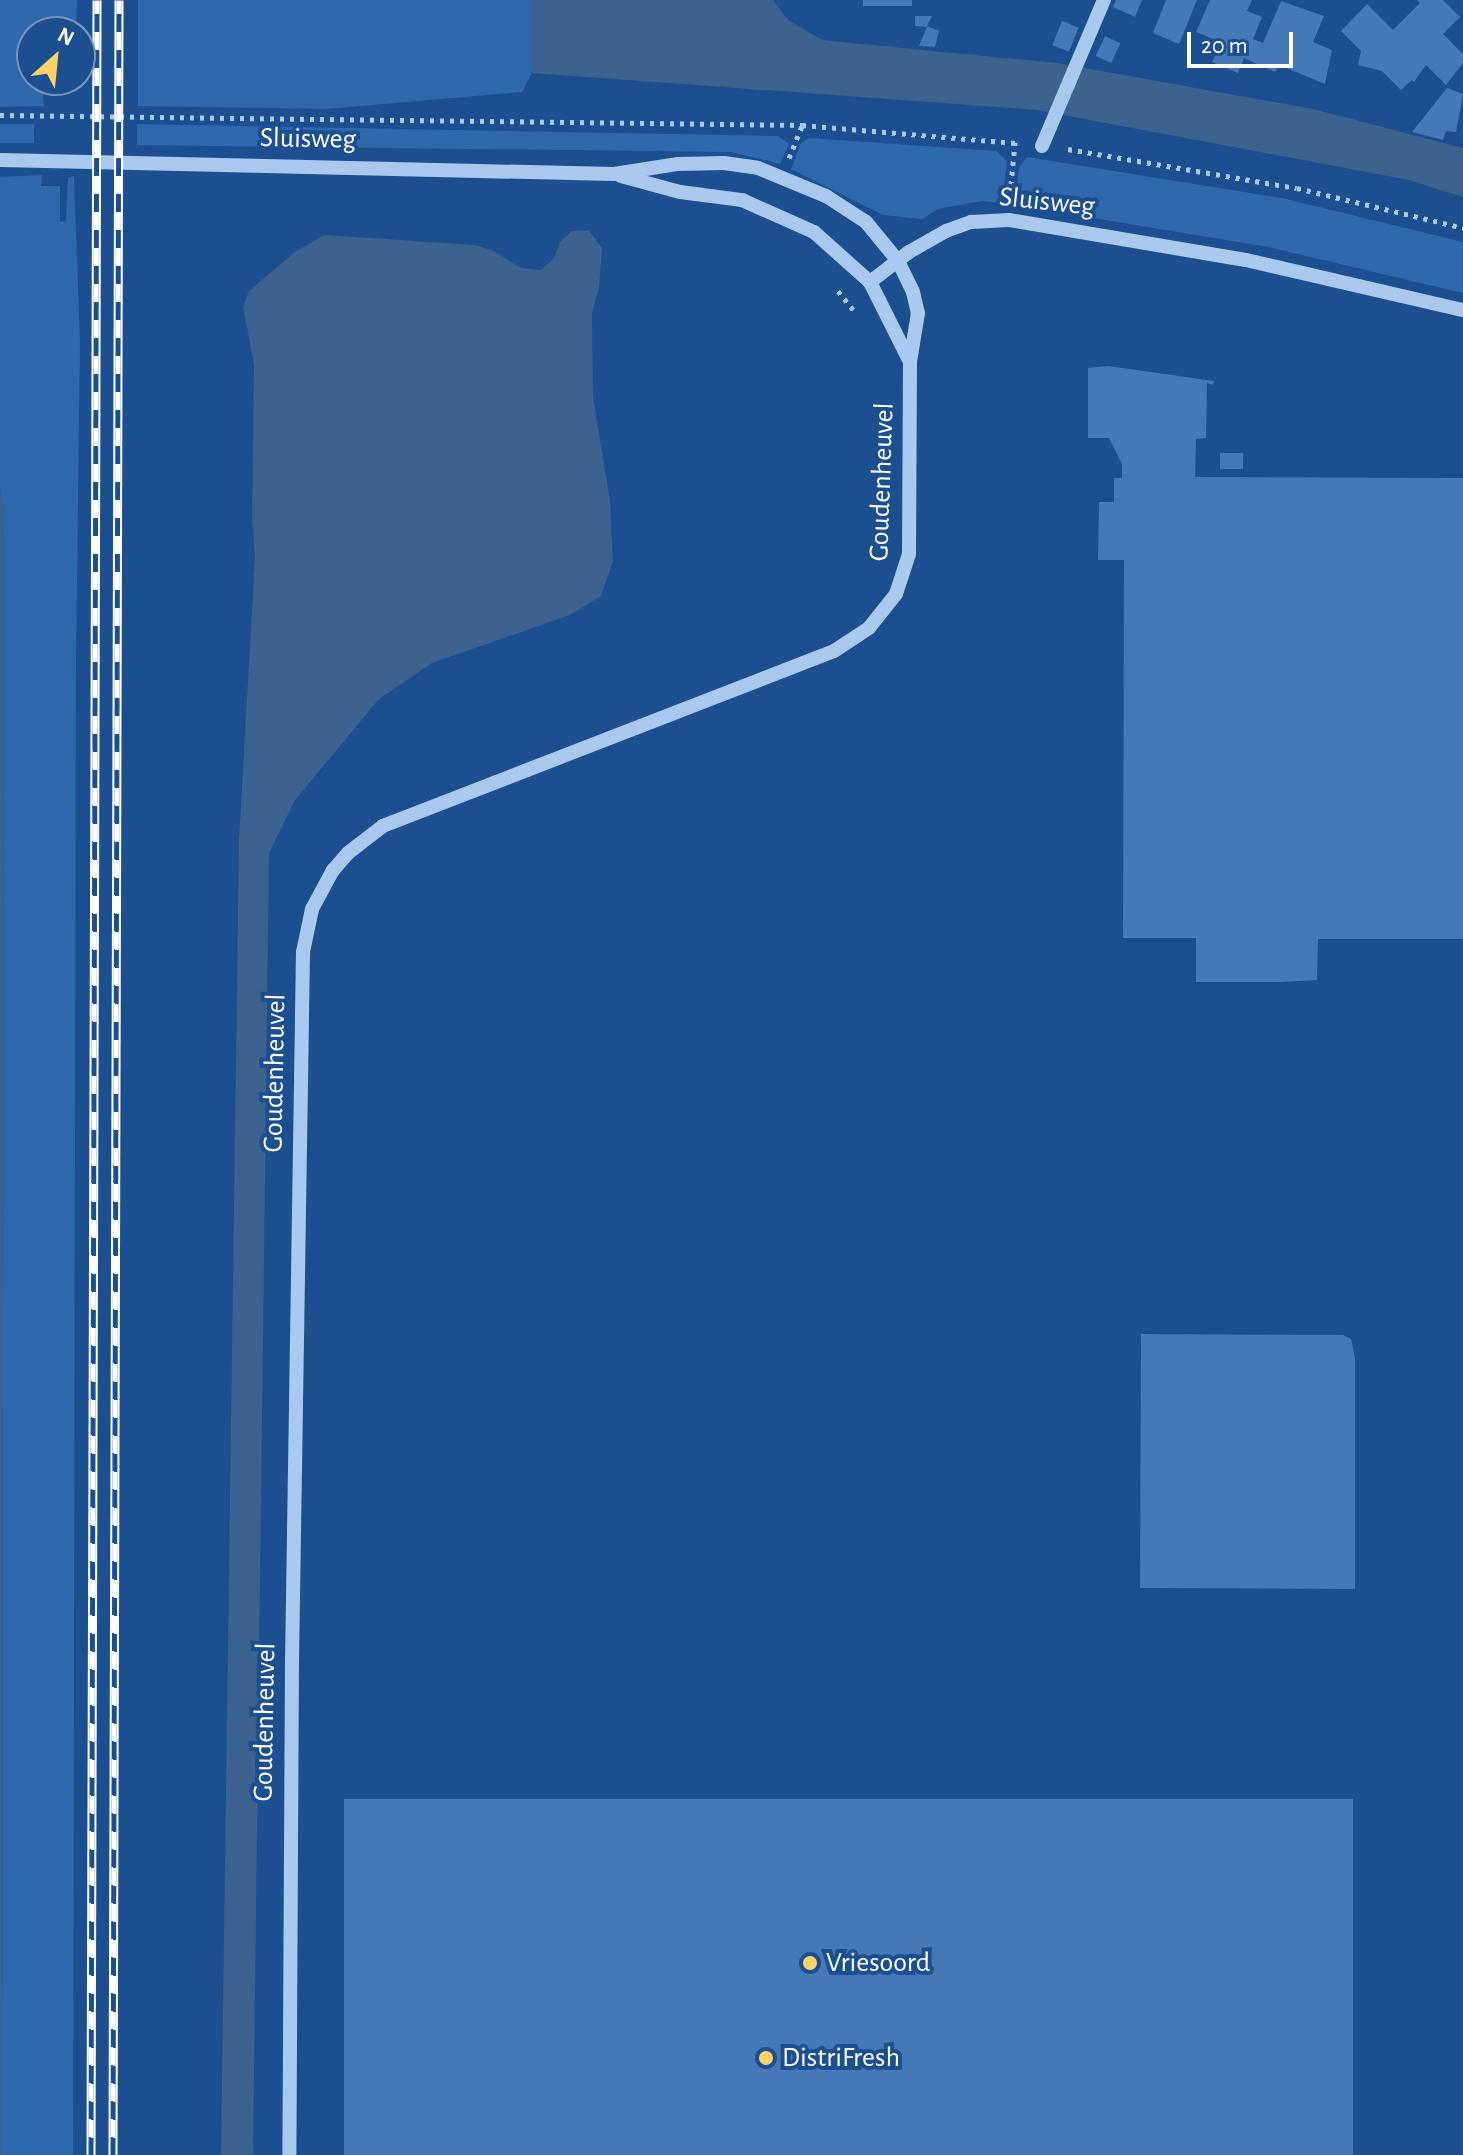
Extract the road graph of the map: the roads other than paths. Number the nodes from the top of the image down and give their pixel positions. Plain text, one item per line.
1 (1104, 0) edge
2 (1042, 146) dead end
3 (0, 160) edge
4 (614, 174) junction
5 (898, 261) junction
6 (870, 282) junction
7 (1463, 310) edge
8 (910, 362) junction
9 (289, 2155) edge

1 - 2 street
3 - 4 street, Sluisweg
4 - 5 street, Sluisweg
4 - 6 street, Sluisweg
5 - 6 street
5 - 7 street, Sluisweg
5 - 8 street, Goudenheuvel
6 - 8 street, Goudenheuvel
8 - 9 street, Goudenheuvel

